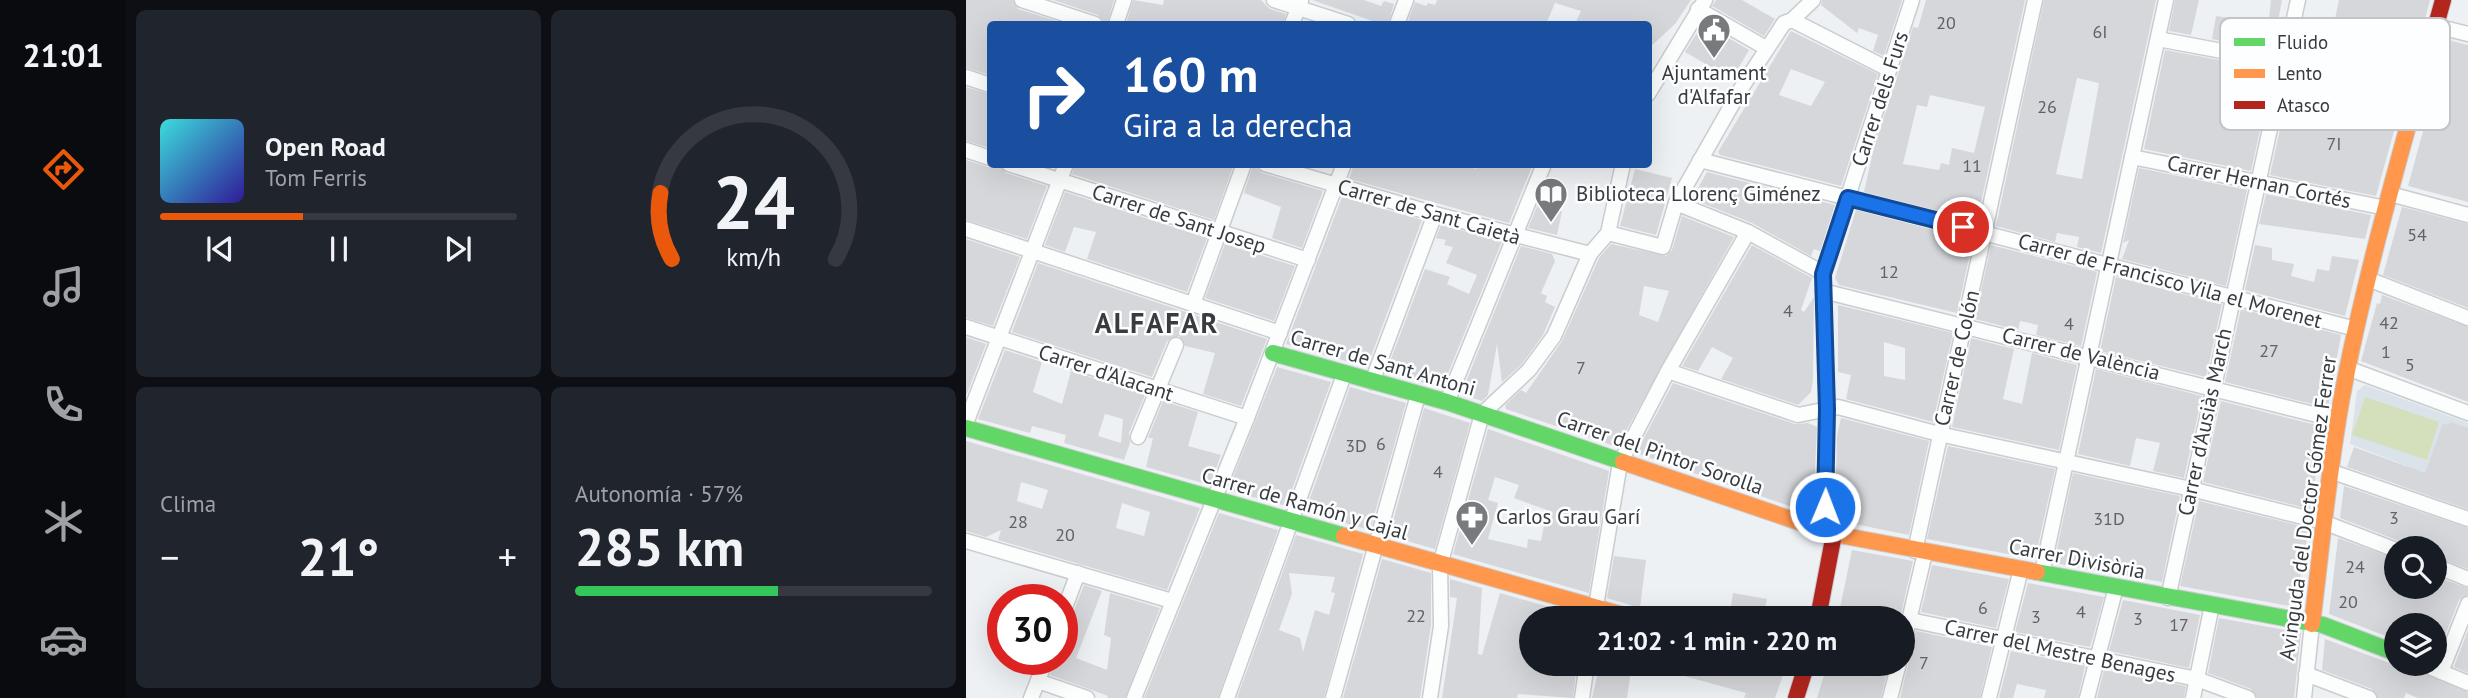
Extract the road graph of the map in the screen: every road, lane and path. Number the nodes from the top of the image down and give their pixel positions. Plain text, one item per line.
1 (1022, 0) edge
2 (1124, 0) edge
3 (1274, 0) edge
4 (1406, 0) edge
5 (1813, 0) edge
6 (1912, 0) edge
7 (2035, 0) edge
8 (2166, 0) edge
9 (2298, 0) edge
10 (2443, 0) edge
11 (1300, 4) edge
12 (1702, 4) edge
13 (2294, 18) edge
14 (2438, 18) edge
15 (1792, 20) junction
16 (1086, 21) edge
17 (1117, 21) edge
18 (1293, 21) edge
19 (1342, 21) edge
20 (1398, 21) edge
21 (2450, 30) edge
22 (2468, 34) edge
23 (2158, 39) junction
24 (1766, 48) junction
25 (2220, 51) edge
26 (1888, 69) junction
27 (966, 77) edge
28 (987, 84) edge
29 (1652, 87) edge
30 (2269, 130) edge
31 (2408, 130) edge
32 (966, 150) edge
33 (987, 157) edge
34 (2132, 157) junction
35 (1700, 160) junction
36 (1021, 168) edge
37 (1065, 168) edge
38 (1243, 168) edge
39 (1278, 168) edge
40 (1343, 168) edge
41 (1542, 168) edge
42 (1622, 168) edge
43 (1061, 181) junction
44 (2257, 181) junction
45 (1336, 186) junction
46 (1848, 198) junction
47 (2388, 201) junction
48 (1675, 203) junction
49 (1436, 214) junction
50 (2468, 215) edge
51 (966, 229) edge
52 (1219, 232) junction
53 (1748, 232) junction
54 (1608, 233) junction
55 (1986, 233) junction
56 (1515, 236) junction
57 (1034, 251) junction
58 (1590, 254) junction
59 (1308, 260) junction
60 (2109, 264) junction
61 (1823, 274) junction
62 (2368, 279) junction
63 (1823, 291) junction
64 (2231, 296) junction
65 (1192, 304) junction
66 (2468, 318) edge
67 (1964, 324) junction
68 (966, 327) edge
69 (2356, 329) junction
70 (1280, 333) junction
71 (1001, 339) junction
72 (1176, 345) dead end
73 (1272, 353) junction
74 (2087, 357) junction
75 (2347, 368) junction
76 (1668, 371) junction
77 (1344, 375) junction
78 (1371, 382) junction
79 (2211, 386) junction
80 (1158, 390) junction
81 (1418, 395) junction
82 (1447, 402) junction
83 (1827, 409) junction
84 (2468, 413) edge
85 (1482, 414) junction
86 (1247, 418) junction
87 (2337, 420) junction
88 (966, 426) edge
89 (1939, 434) junction
90 (1139, 437) dead end
91 (2065, 461) junction
92 (1620, 463) junction
93 (2330, 471) junction
94 (2191, 489) junction
95 (1214, 499) junction
96 (2468, 520) edge
97 (1291, 521) junction
98 (2323, 523) junction
99 (1830, 532) junction
100 (966, 541) edge
101 (2384, 546) edge
102 (1375, 547) junction
103 (1920, 552) junction
104 (1440, 565) junction
105 (2021, 569) junction
106 (2447, 570) edge
107 (1078, 573) junction
108 (2042, 573) junction
109 (2468, 579) edge
110 (1074, 584) edge
111 (2116, 587) junction
112 (2168, 598) junction
113 (1172, 601) junction
114 (2468, 604) edge
115 (2212, 605) junction
116 (1575, 606) edge
117 (1596, 606) edge
118 (1820, 606) edge
119 (1912, 606) edge
120 (1915, 621) edge
121 (2312, 624) junction
122 (2003, 640) junction
123 (2384, 648) edge
124 (2447, 656) edge
125 (2097, 660) junction
126 (2447, 673) edge
127 (2306, 674) junction
128 (1040, 675) edge
129 (1586, 676) edge
130 (1803, 676) edge
131 (1896, 676) edge
132 (2197, 679) junction
133 (1038, 681) junction
134 (2468, 682) edge
135 (1031, 698) edge
136 (1087, 698) edge
137 (1134, 698) edge
138 (1227, 698) edge
139 (1333, 698) edge
140 (1430, 698) edge
141 (1583, 698) edge
142 (1796, 698) edge
143 (1891, 698) edge
144 (1989, 698) edge
145 (2087, 698) edge
146 (2193, 698) edge
147 (2248, 698) edge
148 (2304, 698) edge
149 (2370, 698) edge

1 - 16 street
2 - 17 street
3 - 11 street
4 - 20 street
5 - 15 street
6 - 26 street, Carrer dels Furs
7 - 55 street, Carrer de Colón
8 - 23 street
9 - 13 street, Carrer d'Ausiàs March
10 - 14 street, Avinguda del Doctor Gómez Ferrer
11 - 18 street
11 - 19 street
12 - 24 street
12 - 29 street
15 - 24 street
15 - 26 street
21 - 22 street
23 - 25 street
23 - 34 street
24 - 35 street
26 - 46 street, Carrer dels Furs
27 - 28 street
30 - 44 street, Carrer d'Ausiàs March
31 - 47 street, Avinguda del Doctor Gómez Ferrer
32 - 33 street
34 - 44 street, Carrer Hernan Cortés
34 - 60 street
35 - 46 street, Carrer de Francisco Vila el Morenet
35 - 48 street
36 - 43 street, Carrer de Sant Josep
37 - 43 street
38 - 52 street
39 - 45 street, Carrer de Sant Caietà
40 - 45 street
41 - 56 street
42 - 54 street
43 - 52 street, Carrer de Sant Josep
43 - 57 street
44 - 47 street, Carrer Hernan Cortés
44 - 64 street, Carrer d'Ausiàs March
45 - 49 street, Carrer de Sant Caietà
45 - 59 street
46 - 55 street, Carrer de Francisco Vila el Morenet
46 - 61 street, Carrer dels Furs
47 - 50 street, Carrer Hernan Cortés
47 - 62 street, Avinguda del Doctor Gómez Ferrer
48 - 53 street
48 - 54 street
49 - 56 street, Carrer de Sant Caietà
49 - 78 street
51 - 57 street
52 - 59 street, Carrer de Sant Josep
52 - 65 street
53 - 61 street
53 - 76 street
54 - 58 street
55 - 60 street, Carrer de Francisco Vila el Morenet
55 - 67 street, Carrer de Colón
56 - 58 street, Carrer de Sant Caietà
56 - 82 street
57 - 65 street
57 - 71 street
58 - 85 street
59 - 70 street
60 - 64 street, Carrer de Francisco Vila el Morenet
60 - 74 street
61 - 63 street, Carrer dels Furs
62 - 66 street
62 - 69 street, Avinguda del Doctor Gómez Ferrer
63 - 67 street, Carrer de València
63 - 83 street, Carrer dels Furs
64 - 69 street, Carrer de Francisco Vila el Morenet
64 - 79 street, Carrer d'Ausiàs March
65 - 70 street
67 - 74 street, Carrer de València
67 - 89 street, Carrer de Colón
68 - 71 street, Carrer d'Alacant
69 - 75 street, Avinguda del Doctor Gómez Ferrer
70 - 73 street
71 - 80 street, Carrer d'Alacant
71 - 88 street
72 - 80 street
73 - 77 street, Carrer de Sant Antoni
73 - 86 street
74 - 79 street, Carrer de València
74 - 91 street
75 - 84 street
75 - 87 street, Avinguda del Doctor Gómez Ferrer
76 - 83 street
76 - 92 street
77 - 78 street, Carrer de Sant Antoni
77 - 97 street
78 - 81 street, Carrer de Sant Antoni
79 - 87 street, Carrer de València
79 - 94 street, Carrer d'Ausiàs March
80 - 86 street, Carrer d'Alacant
80 - 90 street
81 - 82 street, Carrer de Sant Antoni
81 - 102 street
82 - 85 street, Carrer de Sant Antoni
83 - 89 street
83 - 99 street, Carrer dels Furs
85 - 92 street, Carrer del Pintor Sorolla
85 - 104 street
86 - 95 street
87 - 93 street, Avinguda del Doctor Gómez Ferrer
88 - 95 street, Carrer de Ramón y Cajal
89 - 91 street
89 - 103 street, Carrer de Colón
91 - 94 street
91 - 108 street
92 - 99 street, Carrer del Pintor Sorolla
92 - 117 street
93 - 96 street
93 - 98 street, Avinguda del Doctor Gómez Ferrer
94 - 98 street
94 - 112 street, Carrer d'Ausiàs March
95 - 97 street, Carrer de Ramón y Cajal
95 - 113 street
97 - 102 street, Carrer de Ramón y Cajal
97 - 138 street
98 - 101 street
98 - 121 street, Avinguda del Doctor Gómez Ferrer
99 - 103 street, Carrer Divisòria
99 - 118 street
100 - 107 street
102 - 104 street, Carrer de Ramón y Cajal
102 - 139 street
103 - 105 street, Carrer Divisòria
103 - 119 street, Carrer de Colón
104 - 116 street, Carrer de Ramón y Cajal
104 - 140 street
105 - 108 street, Carrer Divisòria
105 - 122 street
106 - 109 street
107 - 110 street
107 - 113 street
108 - 111 street, Carrer Divisòria
111 - 112 street, Carrer Divisòria
111 - 125 street
112 - 115 street, Carrer Divisòria
113 - 137 street
114 - 124 street
115 - 121 street, Carrer Divisòria
115 - 132 street
120 - 122 street, Carrer del Mestre Benages
121 - 123 street, Carrer Divisòria
121 - 127 street, Avinguda del Doctor Gómez Ferrer
122 - 125 street, Carrer del Mestre Benages
122 - 144 street
125 - 132 street, Carrer del Mestre Benages
125 - 145 street
126 - 134 street
127 - 148 street, Avinguda del Doctor Gómez Ferrer
127 - 149 street
128 - 133 street
129 - 141 street
130 - 142 street
131 - 143 street
132 - 146 street
132 - 147 street, Carrer del Mestre Benages
133 - 135 street
133 - 136 street

